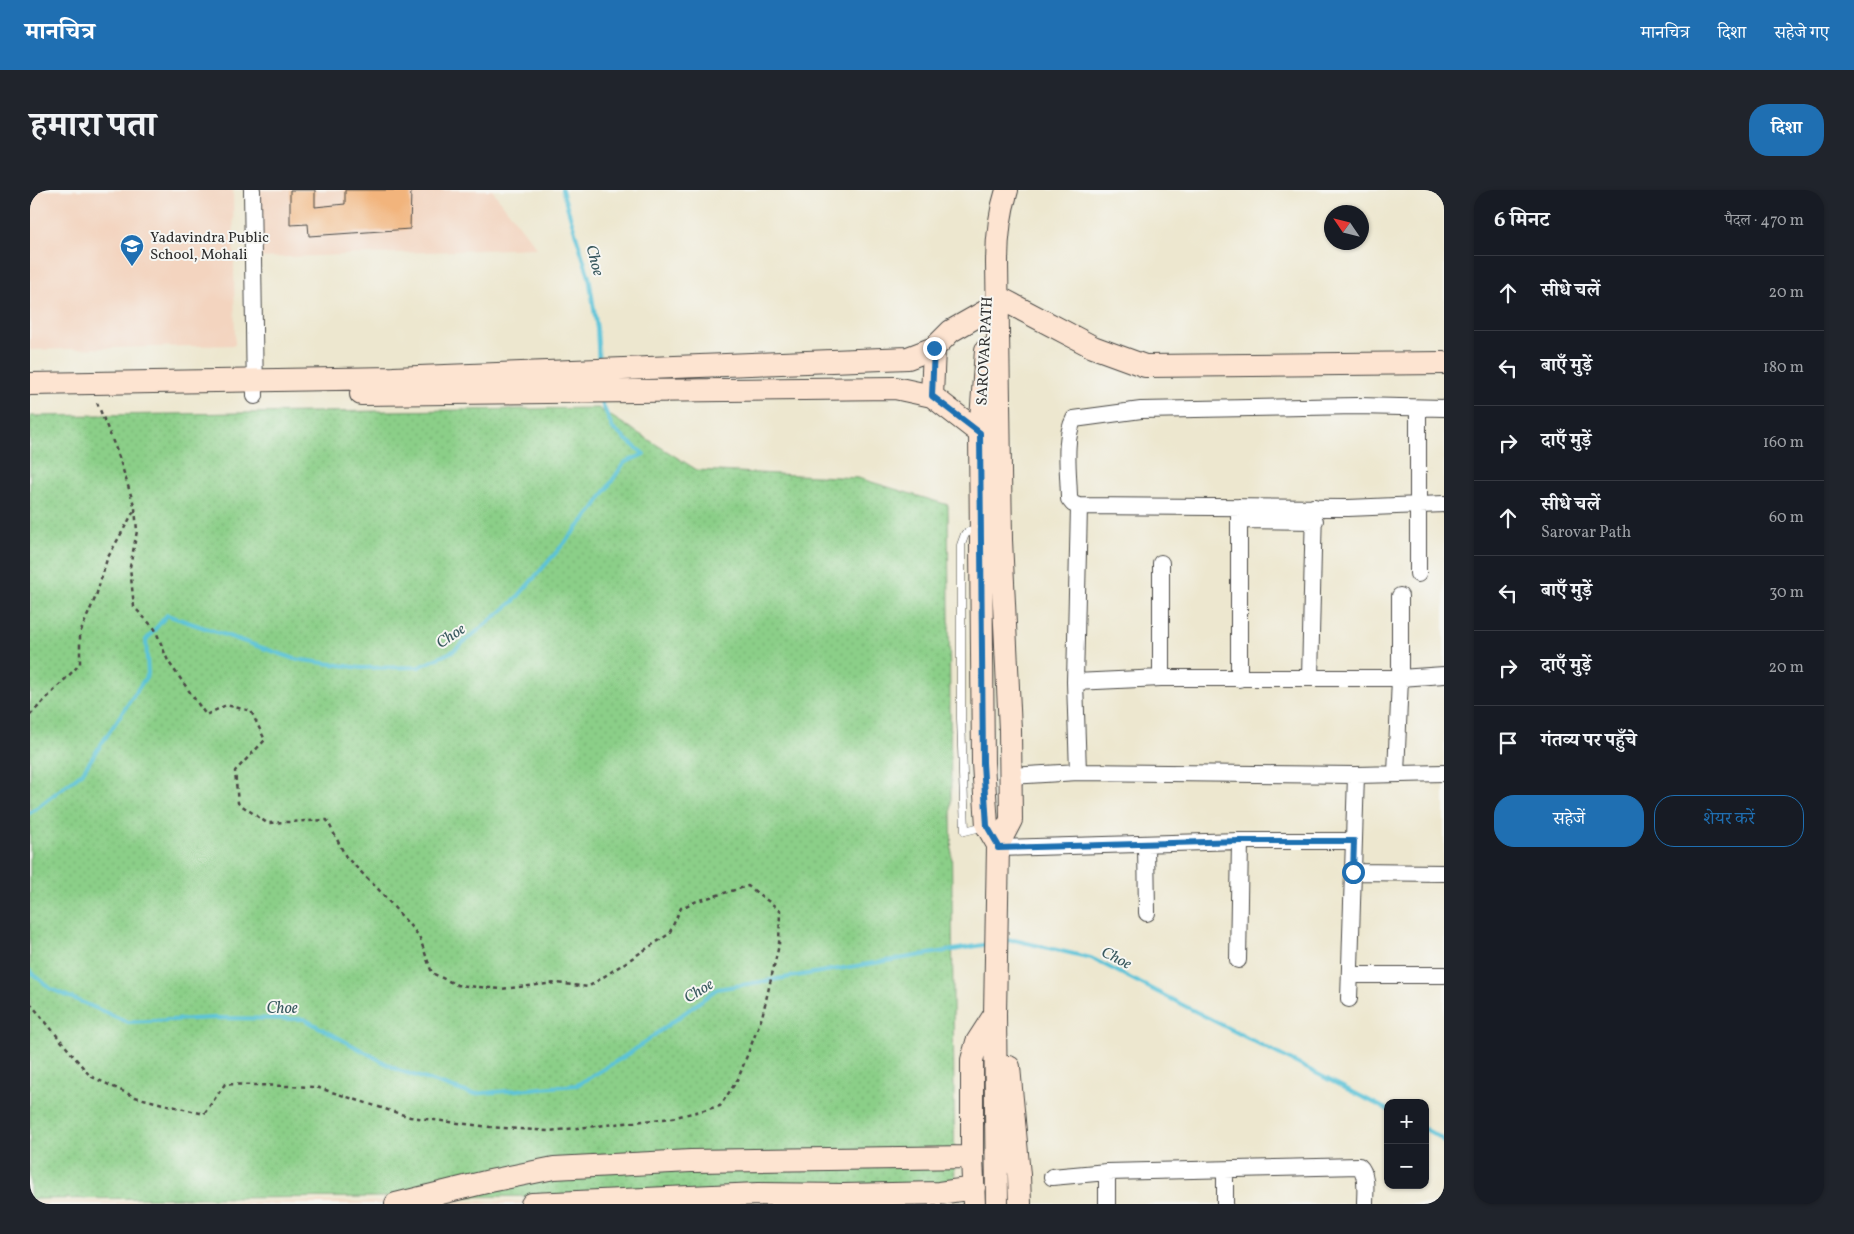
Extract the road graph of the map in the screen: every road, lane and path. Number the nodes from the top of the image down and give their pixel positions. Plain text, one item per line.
1 (252, 190) edge
2 (994, 190) edge
3 (1007, 190) edge
4 (993, 304) junction
5 (934, 348) junction
6 (1444, 363) edge
7 (630, 369) junction
8 (545, 382) junction
9 (30, 384) edge
10 (254, 389) junction
11 (630, 391) junction
12 (932, 396) junction
13 (96, 398) junction
14 (30, 399) edge
15 (1418, 408) junction
16 (1444, 408) edge
17 (980, 433) junction
18 (1444, 504) edge
19 (1079, 506) junction
20 (1418, 506) junction
21 (136, 508) junction
22 (1239, 513) junction
23 (1315, 514) junction
24 (1161, 563) dead end
25 (1418, 574) dead end
26 (1400, 596) dead end
27 (1444, 675) edge
28 (1161, 678) junction
29 (1310, 678) junction
30 (1400, 678) junction
31 (1239, 679) junction
32 (1076, 682) junction
33 (30, 715) edge
34 (1078, 772) junction
35 (1444, 773) edge
36 (1396, 774) junction
37 (1356, 775) junction
38 (1010, 776) junction
39 (1240, 841) junction
40 (1354, 841) junction
41 (1146, 844) junction
42 (998, 847) junction
43 (1353, 872) junction
44 (1444, 873) edge
45 (1147, 913) dead end
46 (1238, 960) dead end
47 (1350, 975) junction
48 (1444, 975) edge
49 (1349, 999) dead end
50 (30, 1003) edge
51 (995, 1008) junction
52 (972, 1157) junction
53 (729, 1160) junction
54 (757, 1161) junction
55 (1225, 1170) junction
56 (1107, 1172) junction
57 (1052, 1177) dead end
58 (974, 1196) edge
59 (732, 1199) edge
60 (758, 1199) edge
61 (396, 1204) edge
62 (532, 1204) edge
63 (996, 1204) edge
64 (1020, 1204) edge
65 (1107, 1204) edge
66 (1226, 1204) edge
67 (1365, 1204) edge

1 - 10 street
2 - 4 main road, SAROVAR PATH
3 - 4 main road
4 - 5 main road
4 - 6 main road
4 - 17 main road, SAROVAR PATH
4 - 38 main road
5 - 7 main road
5 - 12 main road
7 - 8 main road
7 - 11 main road
8 - 10 main road
8 - 11 main road
9 - 10 main road
10 - 13 main road
11 - 12 main road
12 - 17 main road
13 - 14 main road
13 - 21 path
15 - 16 street
15 - 19 street
15 - 20 street
17 - 42 main road, SAROVAR PATH
18 - 20 street
19 - 22 street
19 - 32 street
20 - 23 street
20 - 25 street
21 - 33 path
21 - 50 path
22 - 23 street
22 - 31 street
23 - 29 street
24 - 28 street
26 - 30 street
27 - 30 street
28 - 31 street
28 - 32 street
29 - 30 street
29 - 31 street
30 - 36 street
32 - 34 street
34 - 37 street
34 - 38 street
35 - 36 street
36 - 37 street
37 - 40 street
38 - 42 main road
39 - 40 street
39 - 41 street
39 - 46 street
40 - 43 street
41 - 42 street
41 - 45 street
42 - 51 main road
43 - 44 street
43 - 47 street
47 - 48 street
47 - 49 street
51 - 52 main road
51 - 63 main road
51 - 64 main road
52 - 54 main road
52 - 58 main road
53 - 54 main road
53 - 59 main road
53 - 61 main road
54 - 60 main road
55 - 56 street
55 - 66 street
55 - 67 street
56 - 57 street
56 - 65 street
58 - 60 main road
59 - 60 main road
59 - 62 main road

